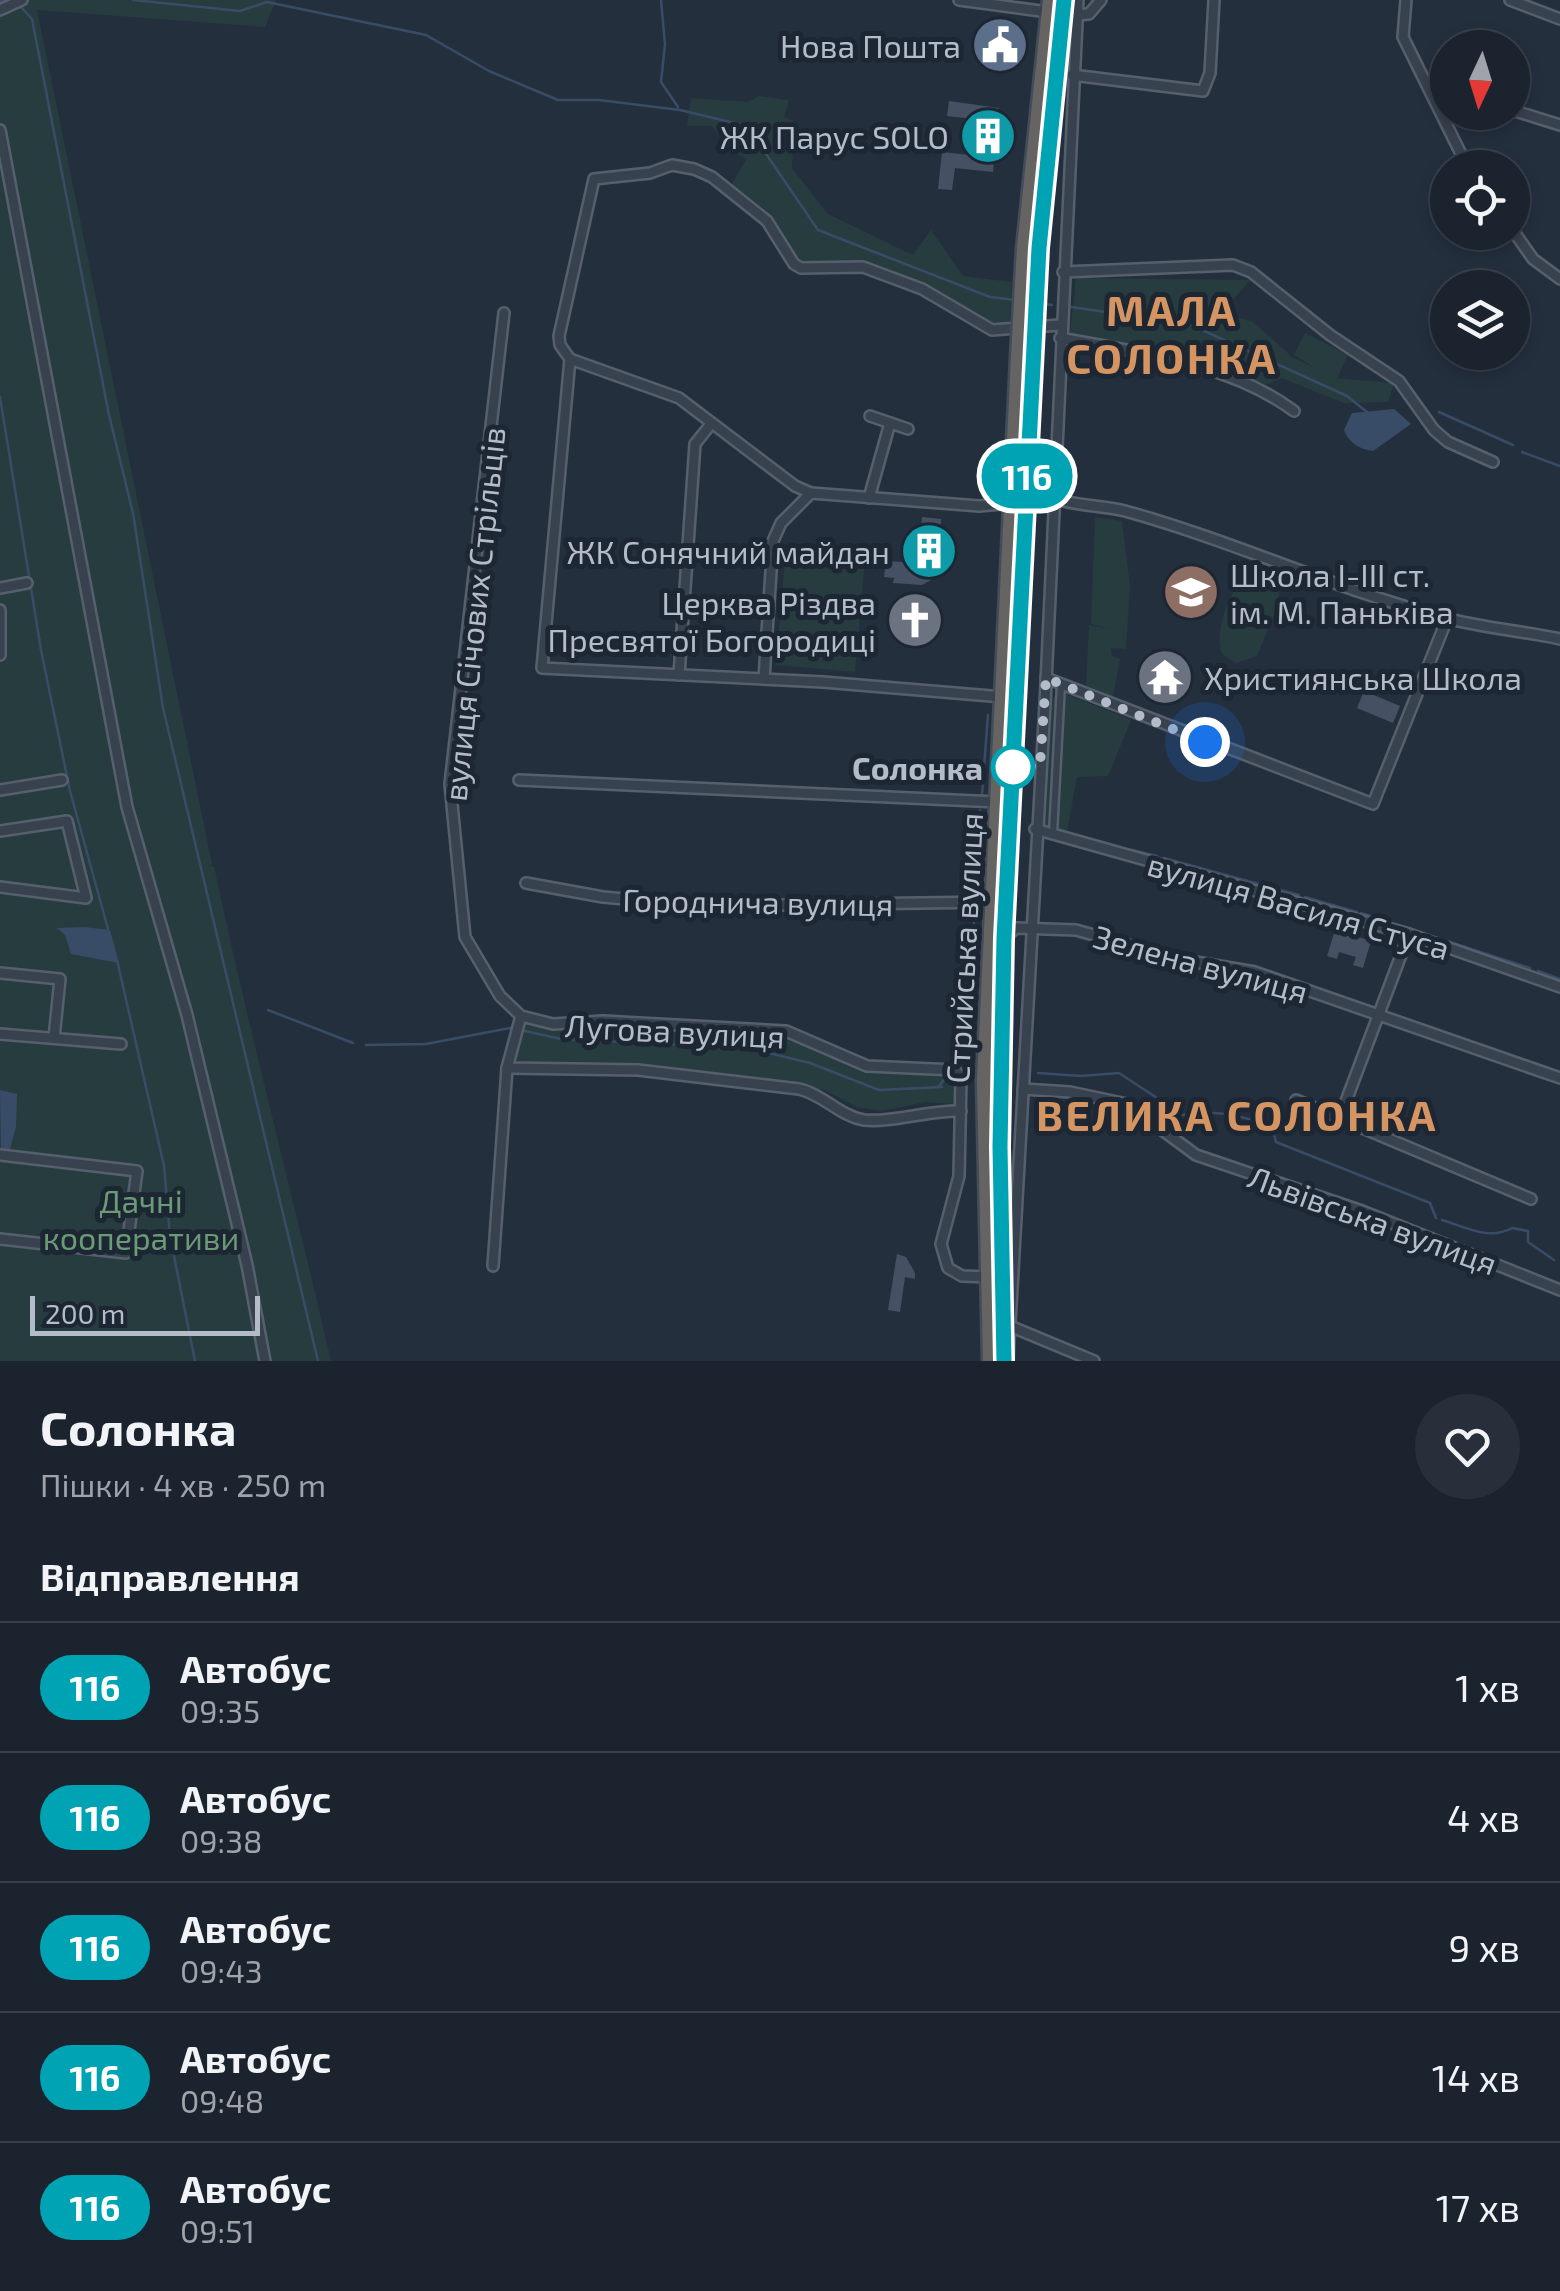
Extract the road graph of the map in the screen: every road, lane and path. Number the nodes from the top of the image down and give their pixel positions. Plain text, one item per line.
1 (22, 0) edge
2 (959, 0) edge
3 (1064, 0) edge
4 (1078, 0) edge
5 (1100, 0) edge
6 (1214, 0) edge
7 (1406, 0) edge
8 (1517, 1) edge
9 (1049, 6) edge
10 (0, 10) edge
11 (1077, 15) junction
12 (1560, 19) edge
13 (1072, 74) junction
14 (1428, 83) joint
15 (1530, 116) edge
16 (1560, 125) edge
17 (0, 130) edge
18 (1460, 150) edge
19 (1031, 248) junction
20 (1526, 250) edge
21 (1064, 272) junction
22 (1560, 279) edge
23 (504, 312) dead end
24 (1060, 324) junction
25 (1060, 338) junction
26 (1026, 357) junction
27 (570, 358) junction
28 (1294, 411) dead end
29 (870, 416) dead end
30 (890, 423) junction
31 (711, 424) junction
32 (908, 429) dead end
33 (1493, 462) dead end
34 (1027, 477) junction
35 (1038, 492) junction
36 (811, 493) junction
37 (869, 498) junction
38 (1053, 498) junction
39 (1019, 505) junction
40 (27, 583) dead end
41 (0, 588) edge
42 (0, 610) edge
43 (1447, 618) junction
44 (1560, 639) edge
45 (0, 655) edge
46 (679, 675) junction
47 (1046, 678) junction
48 (764, 679) junction
49 (1061, 684) junction
50 (1003, 697) junction
51 (62, 780) dead end
52 (518, 780) dead end
53 (0, 790) edge
54 (998, 802) junction
55 (1035, 829) junction
56 (0, 831) edge
57 (1053, 834) junction
58 (526, 884) dead end
59 (0, 888) edge
60 (987, 904) junction
61 (1026, 929) junction
62 (1409, 934) junction
63 (1004, 938) junction
64 (0, 973) edge
65 (1560, 987) edge
66 (521, 1016) junction
67 (1376, 1016) junction
68 (0, 1034) edge
69 (54, 1038) junction
70 (121, 1044) dead end
71 (506, 1068) junction
72 (1560, 1078) edge
73 (1023, 1089) junction
74 (1296, 1100) dead end
75 (961, 1110) junction
76 (1340, 1117) junction
77 (0, 1154) edge
78 (1531, 1198) dead end
79 (0, 1239) edge
80 (492, 1266) dead end
81 (988, 1277) junction
82 (1560, 1290) edge
83 (1012, 1327) junction
84 (265, 1361) edge
85 (990, 1361) edge
86 (1005, 1361) edge
87 (1094, 1361) edge

1 - 10 street
2 - 9 street
3 - 19 highway, Стрийська вулиця
4 - 11 street
5 - 11 street
6 - 13 street
7 - 14 street
8 - 12 street
9 - 19 highway, Стрийська вулиця
11 - 13 street
13 - 21 street
14 - 18 street
15 - 16 street
17 - 84 street
19 - 26 highway, Стрийська вулиця, bridge
20 - 22 street
21 - 24 street
21 - 33 street
23 - 66 street, вулиця Січових Стрільців
24 - 25 street
24 - 27 street
25 - 28 street
25 - 38 street
26 - 34 highway, Стрийська вулиця
26 - 39 highway, Стрийська вулиця
27 - 31 street
27 - 46 street
29 - 30 street
30 - 32 street
30 - 37 street
31 - 36 street
31 - 46 street
34 - 35 street
34 - 39 highway, Стрийська вулиця
35 - 38 street
35 - 39 street
36 - 37 street
36 - 48 street
37 - 39 street
38 - 43 street
38 - 47 street
39 - 50 highway, Стрийська вулиця
39 - 60 highway, Стрийська вулиця
40 - 41 street
42 - 45 street
43 - 44 street
43 - 49 street
46 - 48 street
47 - 49 street
47 - 55 street
48 - 50 street
49 - 57 street
50 - 54 highway, Стрийська вулиця
51 - 53 street
52 - 54 street
54 - 60 highway, Стрийська вулиця
55 - 57 street, вулиця Василя Стуса
55 - 61 street
56 - 59 street
57 - 62 street, вулиця Василя Стуса
58 - 60 street, Городнича вулиця
60 - 61 street
60 - 63 highway, Стрийська вулиця
60 - 81 highway, Стрийська вулиця
61 - 63 street
61 - 67 street, Зелена вулиця
61 - 73 street
62 - 65 street, вулиця Василя Стуса
62 - 67 street
63 - 86 highway, Стрийська вулиця
64 - 69 street
66 - 71 street, Лугова вулиця
66 - 75 street, Лугова вулиця
67 - 72 street, Зелена вулиця
67 - 76 street
68 - 69 street
69 - 70 street
71 - 75 street, Лугова вулиця
71 - 80 street, Лугова вулиця
73 - 82 street, Львівська вулиця
73 - 83 street
74 - 76 street
75 - 81 street, Лугова вулиця
76 - 78 street
77 - 79 street
81 - 85 highway, Стрийська вулиця
83 - 86 street
83 - 87 street

